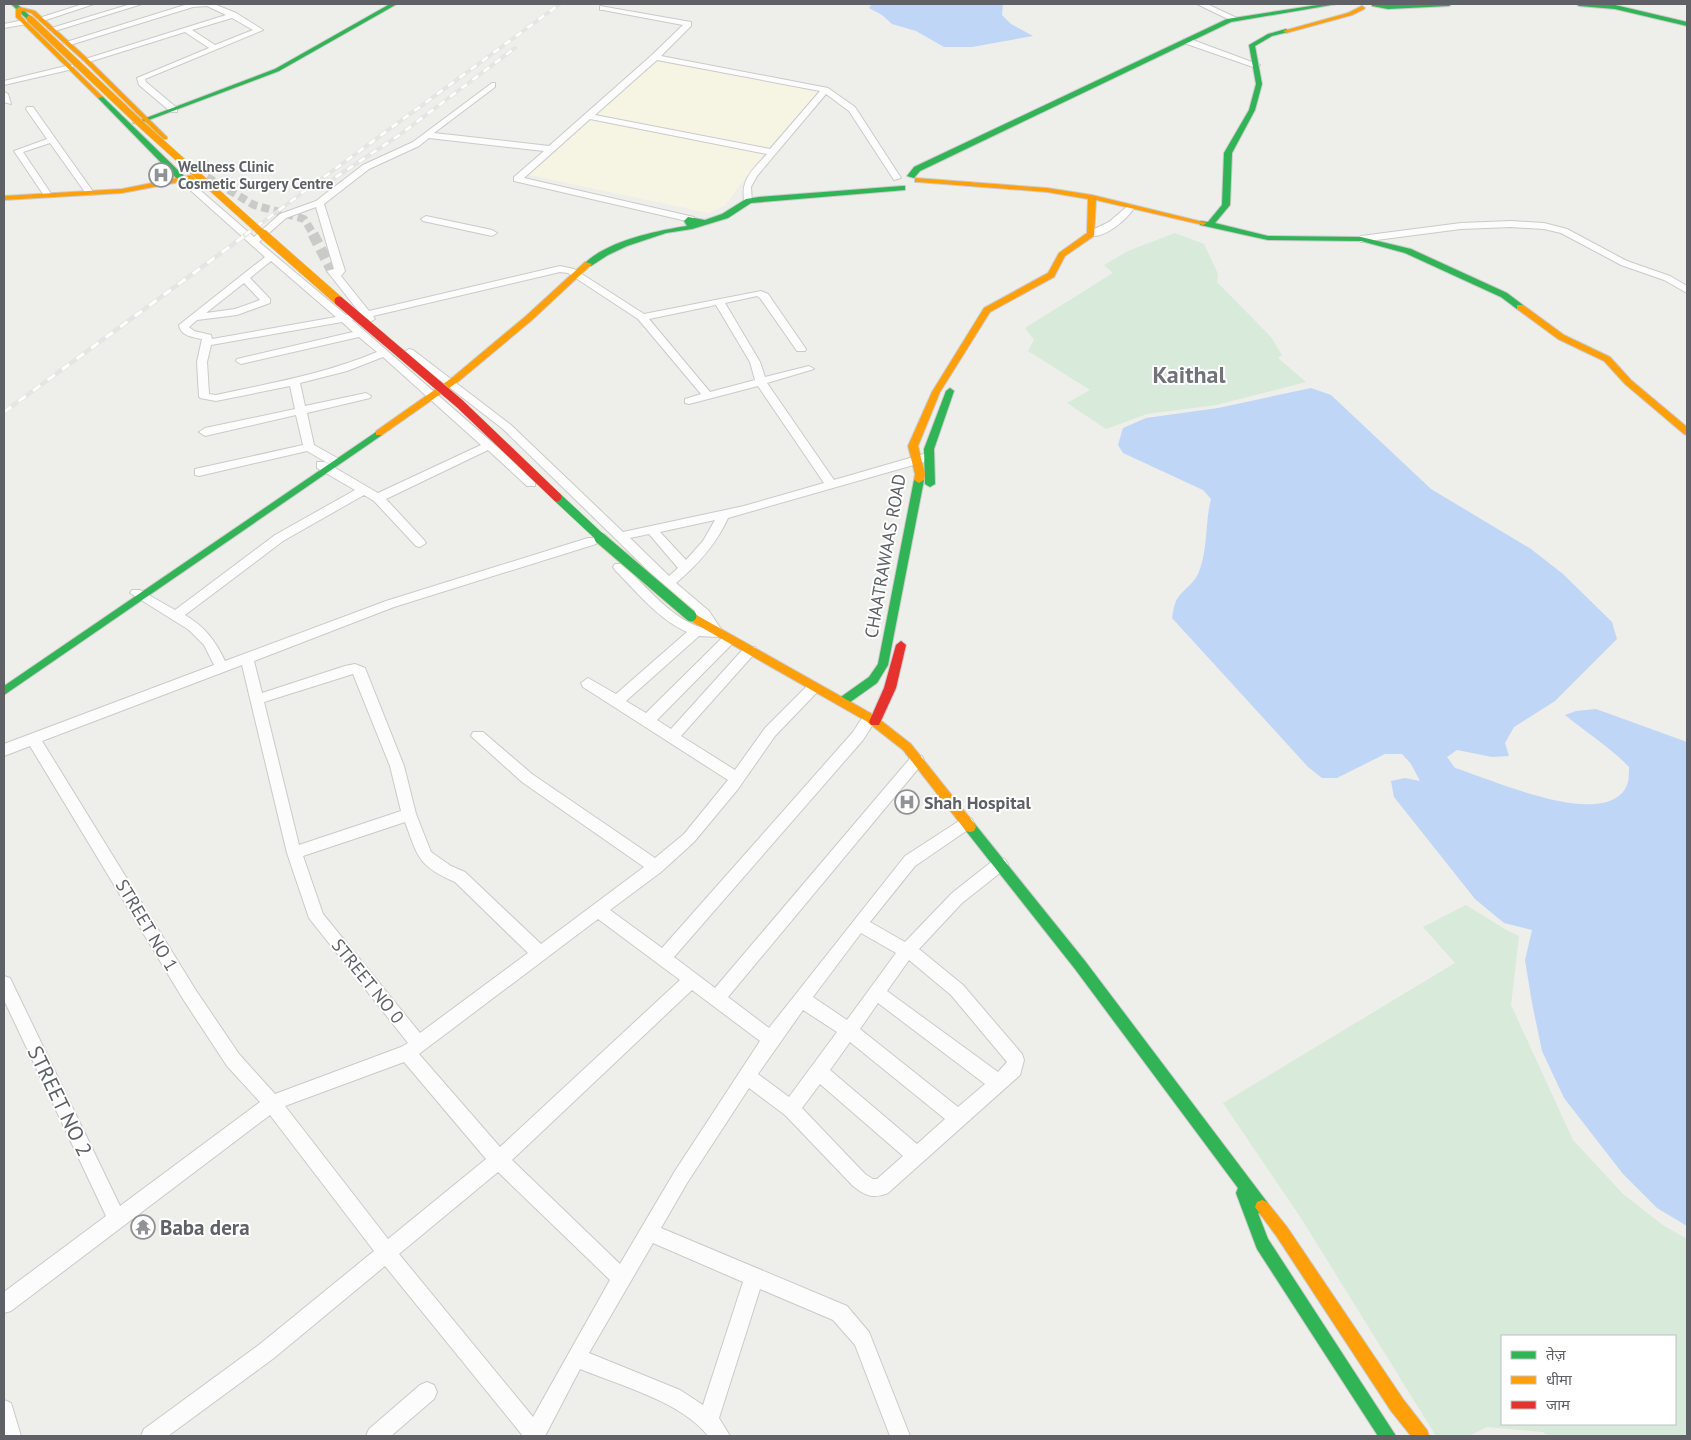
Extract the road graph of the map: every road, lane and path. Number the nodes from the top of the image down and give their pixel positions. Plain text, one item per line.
1 (64, 4) edge
2 (90, 4) edge
3 (138, 4) edge
4 (387, 4) edge
5 (394, 4) edge
6 (1201, 4) edge
7 (1334, 4) edge
8 (1374, 4) edge
9 (1449, 4) edge
10 (1579, 4) edge
11 (16, 5) edge
12 (190, 5) edge
13 (1357, 6) edge
14 (603, 8) dead end
15 (71, 10) junction
16 (234, 15) junction
17 (1235, 19) junction
18 (31, 20) junction
19 (1687, 24) edge
20 (4, 26) edge
21 (52, 29) junction
22 (186, 29) junction
23 (97, 34) junction
24 (105, 39) dead end
25 (1187, 40) junction
26 (68, 43) junction
27 (113, 44) dead end
28 (214, 48) junction
29 (120, 50) junction
30 (655, 57) junction
31 (86, 60) junction
32 (1256, 65) junction
33 (70, 67) junction
34 (4, 83) edge
35 (492, 85) dead end
36 (825, 90) junction
37 (173, 108) junction
38 (30, 109) dead end
39 (588, 116) junction
40 (145, 118) junction
41 (127, 125) junction
42 (427, 135) junction
43 (51, 140) junction
44 (551, 149) junction
45 (772, 152) junction
46 (183, 180) junction
47 (916, 180) junction
48 (898, 183) junction
49 (90, 193) junction
50 (48, 195) junction
51 (4, 198) edge
52 (749, 199) junction
53 (1091, 200) junction
54 (319, 203) junction
55 (1130, 207) junction
56 (426, 219) dead end
57 (694, 221) junction
58 (1210, 224) junction
59 (492, 233) dead end
60 (1091, 234) junction
61 (1361, 239) junction
62 (254, 242) junction
63 (272, 256) junction
64 (574, 273) junction
65 (245, 278) junction
66 (1687, 290) edge
67 (719, 301) junction
68 (999, 306) junction
69 (366, 315) junction
70 (196, 317) junction
71 (642, 317) junction
72 (343, 319) junction
73 (361, 334) junction
74 (206, 343) junction
75 (802, 349) dead end
76 (384, 353) junction
77 (241, 360) dead end
78 (808, 369) dead end
79 (447, 380) junction
80 (294, 381) junction
81 (761, 382) junction
82 (430, 392) junction
83 (366, 396) dead end
84 (708, 396) junction
85 (689, 400) dead end
86 (300, 412) junction
87 (205, 432) dead end
88 (1687, 432) edge
89 (490, 445) junction
90 (309, 447) junction
91 (930, 456) junction
92 (917, 460) junction
93 (328, 464) junction
94 (199, 472) dead end
95 (831, 485) junction
96 (365, 490) junction
97 (378, 498) junction
98 (927, 502) dead end
99 (723, 515) junction
100 (651, 529) junction
101 (622, 536) junction
102 (592, 542) junction
103 (420, 543) dead end
104 (686, 569) junction
105 (668, 582) junction
106 (139, 595) junction
107 (175, 616) junction
108 (697, 631) junction
109 (723, 635) junction
110 (903, 636) dead end
111 (750, 650) junction
112 (247, 658) junction
113 (222, 668) junction
114 (4, 682) edge
115 (588, 683) dead end
116 (815, 687) junction
117 (4, 691) edge
118 (258, 699) junction
119 (617, 702) junction
120 (842, 702) junction
121 (873, 720) junction
122 (648, 721) junction
123 (478, 736) dead end
124 (672, 737) junction
125 (34, 739) junction
126 (4, 750) edge
127 (917, 760) junction
128 (736, 778) junction
129 (409, 814) junction
130 (967, 823) junction
131 (294, 853) junction
132 (1000, 864) junction
133 (656, 867) junction
134 (597, 909) junction
135 (859, 924) junction
136 (907, 951) junction
137 (539, 953) junction
138 (663, 958) junction
139 (691, 980) junction
140 (4, 983) edge
141 (876, 992) junction
142 (716, 999) junction
143 (801, 999) junction
144 (848, 1030) junction
145 (770, 1039) junction
146 (413, 1049) junction
147 (818, 1071) junction
148 (747, 1076) junction
149 (998, 1083) junction
150 (272, 1103) junction
151 (790, 1109) junction
152 (959, 1119) junction
153 (917, 1156) junction
154 (499, 1160) junction
155 (1237, 1177) junction
156 (117, 1219) junction
157 (648, 1232) junction
158 (386, 1252) junction
159 (754, 1277) junction
160 (621, 1278) junction
161 (4, 1304) edge
162 (576, 1357) junction
163 (427, 1392) dead end
164 (4, 1410) edge
165 (708, 1420) junction
166 (11, 1436) edge
167 (151, 1436) edge
168 (376, 1436) edge
169 (535, 1436) edge
170 (720, 1436) edge
171 (900, 1436) edge
172 (1388, 1436) edge
173 (1421, 1436) edge

1 - 15 street
2 - 15 street
3 - 21 street
4 - 37 street
5 - 37 street
6 - 17 street
7 - 17 street
8 - 9 street
8 - 13 street
10 - 19 street
11 - 18 street
12 - 16 street
12 - 23 street
13 - 32 street
14 - 30 street
15 - 18 street
16 - 22 street
16 - 28 street
17 - 25 street
18 - 20 street
18 - 21 street
18 - 33 street
18 - 109 street, bridge
21 - 26 street
22 - 28 street
22 - 29 street
23 - 24 street
23 - 26 street
25 - 32 street
25 - 47 street
26 - 31 street
27 - 29 street
28 - 37 street
29 - 31 street
30 - 36 street
30 - 39 street
31 - 40 street
32 - 58 street
33 - 34 street
33 - 41 street
35 - 42 street
36 - 45 street
36 - 48 street
37 - 40 street
38 - 43 street
39 - 44 street
39 - 45 street
40 - 41 street
40 - 46 street
41 - 46 street
42 - 44 street
42 - 54 street
43 - 49 street
43 - 50 street
44 - 57 street
45 - 52 street
46 - 49 street
46 - 62 street
47 - 48 street
47 - 53 street
48 - 52 street
49 - 50 street
50 - 51 street
52 - 57 street
53 - 55 street
53 - 60 street
54 - 62 street
54 - 69 street
55 - 58 street
55 - 60 street
56 - 59 street
57 - 64 street
58 - 61 street
60 - 68 street, CHAATRAWAAS ROAD
61 - 66 street
61 - 88 street
62 - 63 street
63 - 65 street
63 - 72 street
64 - 69 street
64 - 71 street
64 - 79 street
65 - 70 street
65 - 70 street
67 - 71 street
67 - 75 street
67 - 81 street
68 - 91 street
68 - 92 street, CHAATRAWAAS ROAD
69 - 72 street
69 - 79 street
70 - 74 street
71 - 84 street
72 - 73 street
72 - 74 street
73 - 76 street
73 - 77 street
74 - 80 street
76 - 80 street
76 - 82 street
78 - 81 street
79 - 82 street
79 - 101 street
80 - 86 street
81 - 84 street
81 - 95 street
82 - 89 street
82 - 93 street
83 - 86 street
84 - 85 street
86 - 87 street
86 - 90 street
89 - 97 street
89 - 102 street
90 - 93 street
90 - 94 street
91 - 92 street
91 - 98 street
92 - 95 street
92 - 120 street, CHAATRAWAAS ROAD
93 - 96 street
93 - 106 street
95 - 99 street
96 - 97 street
96 - 107 street
97 - 103 street
99 - 100 street
99 - 104 street
100 - 101 street
100 - 104 street
101 - 105 street
102 - 108 street
102 - 112 street
104 - 105 street
105 - 109 street
106 - 107 street
106 - 114 street
106 - 117 street
107 - 113 street
108 - 109 street
108 - 119 street
109 - 111 street
109 - 122 street
110 - 121 street
111 - 116 street
111 - 124 street
112 - 113 street
112 - 118 street, STREET NO 0
113 - 125 street
115 - 119 street
116 - 120 street
116 - 128 street
118 - 129 street
118 - 131 street, STREET NO 0
119 - 122 street
120 - 121 street
121 - 127 street
121 - 138 street
122 - 124 street
123 - 133 street
124 - 128 street
125 - 126 street
125 - 150 street, STREET NO 1
127 - 130 street
127 - 142 street
128 - 133 street
129 - 131 street
129 - 137 street
130 - 132 street
130 - 135 street
131 - 146 street, STREET NO 0
132 - 136 street
132 - 155 street
133 - 134 street
134 - 137 street
134 - 138 street
135 - 136 street
135 - 143 street
136 - 141 street
136 - 149 street
137 - 146 street
138 - 139 street
139 - 142 street
139 - 154 street
140 - 156 street, STREET NO 2
141 - 144 street
141 - 149 street
142 - 145 street
143 - 144 street
143 - 145 street
144 - 147 street
144 - 152 street
145 - 148 street
146 - 150 street
146 - 154 street, STREET NO 0
147 - 151 street
147 - 153 street
148 - 151 street
148 - 157 street
149 - 152 street
150 - 156 street
150 - 158 street, STREET NO 1
151 - 153 street
152 - 153 street
154 - 158 street
154 - 160 street, STREET NO 0
155 - 172 street
155 - 173 street
156 - 161 street
157 - 159 street
157 - 160 street
158 - 167 street
158 - 169 street, STREET NO 1
159 - 165 street
159 - 171 street
160 - 162 street
162 - 165 street
162 - 169 street
163 - 168 street
164 - 166 street
165 - 170 street

